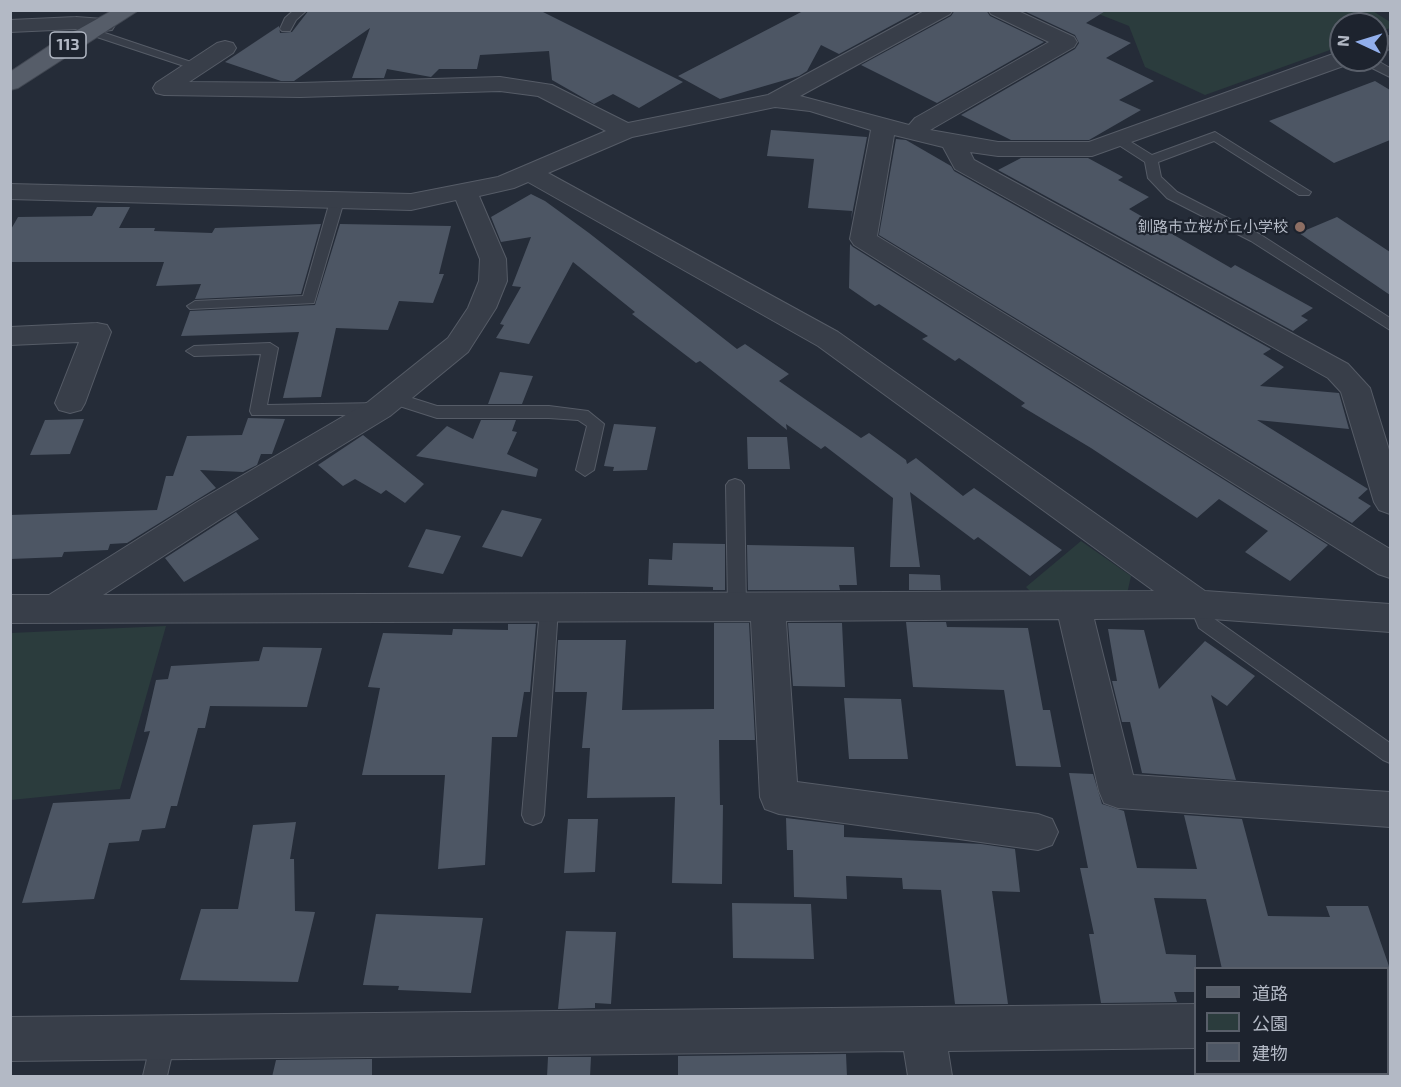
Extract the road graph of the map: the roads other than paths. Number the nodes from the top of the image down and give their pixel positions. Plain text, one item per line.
1 (129, 10) edge
2 (303, 10) edge
3 (943, 10) edge
4 (998, 10) edge
5 (10, 26) edge
6 (98, 28) junction
7 (286, 29) dead end
8 (225, 48) dead end
9 (1329, 63) edge
10 (197, 66) junction
11 (10, 83) edge
12 (775, 100) junction
13 (884, 126) junction
14 (625, 130) junction
15 (914, 134) junction
16 (1118, 140) junction
17 (953, 142) junction
18 (1151, 160) junction
19 (530, 173) junction
20 (10, 191) edge
21 (465, 192) junction
22 (1304, 192) dead end
23 (337, 201) junction
24 (195, 306) dead end
25 (1390, 325) edge
26 (10, 336) edge
27 (194, 351) dead end
28 (70, 403) dead end
29 (386, 403) junction
30 (585, 470) dead end
31 (735, 485) dead end
32 (1390, 502) edge
33 (1390, 565) edge
34 (1073, 604) junction
35 (1198, 604) junction
36 (752, 607) junction
37 (10, 609) edge
38 (55, 609) junction
39 (549, 609) junction
40 (1390, 618) edge
41 (1390, 754) edge
42 (1390, 810) edge
43 (532, 815) dead end
44 (1038, 832) dead end
45 (1194, 1026) edge
46 (922, 1028) junction
47 (10, 1039) edge
48 (160, 1057) edge
49 (930, 1077) edge

1 - 6 main road, 113
2 - 7 lane
3 - 12 street
4 - 15 street
5 - 6 street
6 - 10 lane
6 - 11 main road, 113
8 - 10 street
9 - 16 street
10 - 14 street
12 - 13 street
12 - 14 street
13 - 15 street
13 - 33 street
14 - 19 street
15 - 17 street
16 - 17 street
16 - 18 lane
17 - 32 street
18 - 22 lane
18 - 25 lane
19 - 21 street
19 - 35 street
20 - 23 street
21 - 23 street
21 - 29 street
23 - 24 lane
26 - 28 street
27 - 29 lane
29 - 30 lane
29 - 38 street
31 - 36 lane
34 - 35 street
34 - 36 street
34 - 42 street
35 - 40 street
35 - 41 lane
36 - 39 street
36 - 44 street
37 - 38 street
38 - 39 street
39 - 43 lane
45 - 46 street
46 - 48 street
46 - 49 street
47 - 48 street

